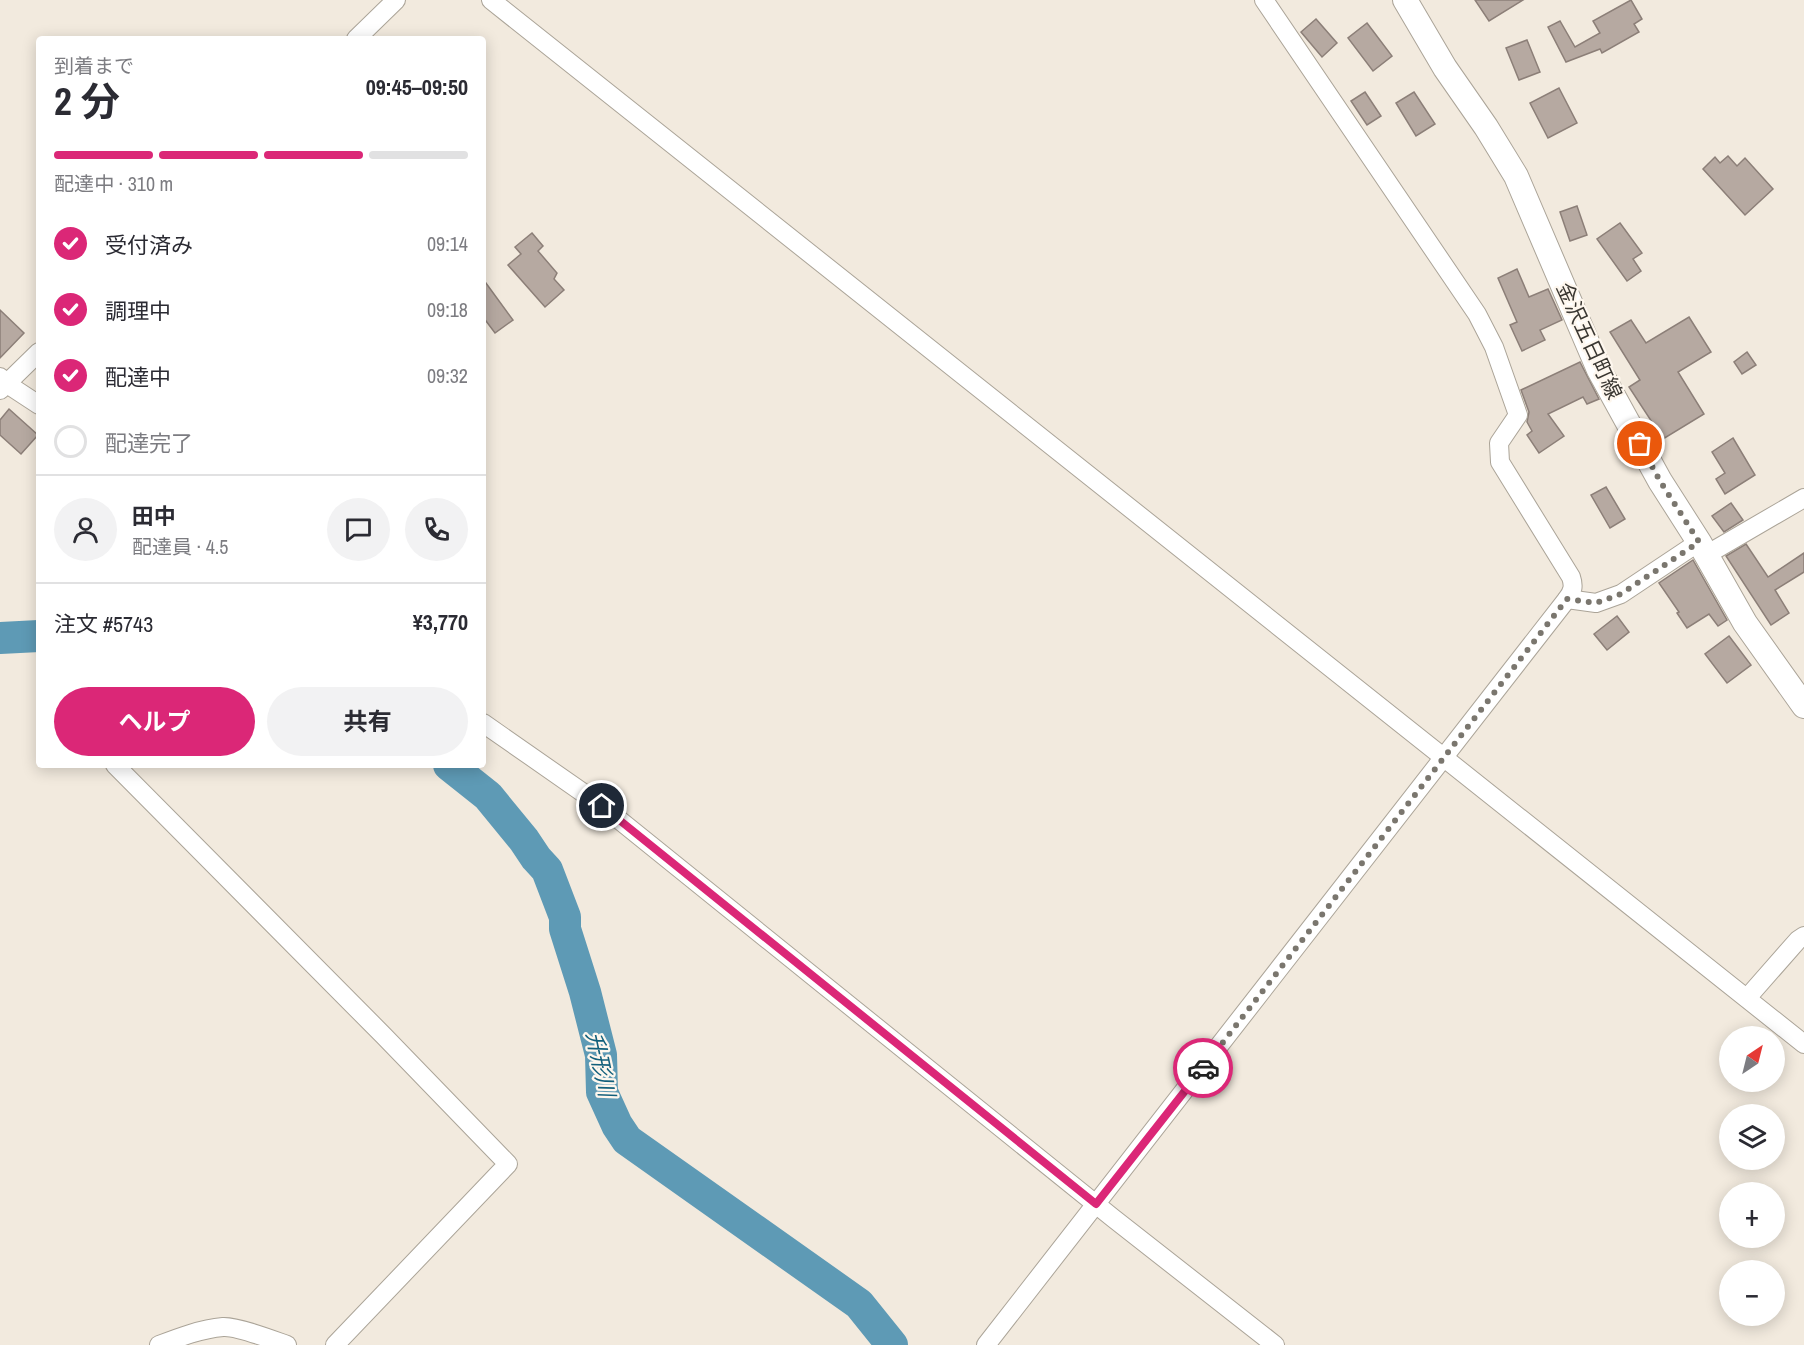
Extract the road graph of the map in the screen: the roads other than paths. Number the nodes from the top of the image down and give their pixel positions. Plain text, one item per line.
1 (396, 0) edge
2 (491, 0) edge
3 (1264, 0) edge
4 (1405, 0) edge
5 (359, 36) edge
6 (36, 355) edge
7 (2, 384) edge
8 (36, 403) edge
9 (1804, 498) edge
10 (1703, 549) junction
11 (1567, 599) junction
12 (1804, 706) edge
13 (486, 725) edge
14 (1444, 758) junction
15 (118, 768) edge
16 (1804, 936) edge
17 (1747, 998) junction
18 (1804, 1044) edge
19 (1096, 1204) junction
20 (159, 1345) edge
21 (287, 1345) edge
22 (335, 1345) edge
23 (986, 1345) edge
24 (1275, 1345) edge

1 - 5 street
2 - 14 street
3 - 11 street
4 - 10 main road, 金沢五日町線
6 - 7 street
7 - 8 street
9 - 10 street
10 - 11 street
10 - 12 main road, 金沢五日町線
11 - 14 street
13 - 19 street
14 - 17 street
14 - 19 street
15 - 22 street
16 - 17 street
17 - 18 street
19 - 23 street
19 - 24 street
20 - 21 street

